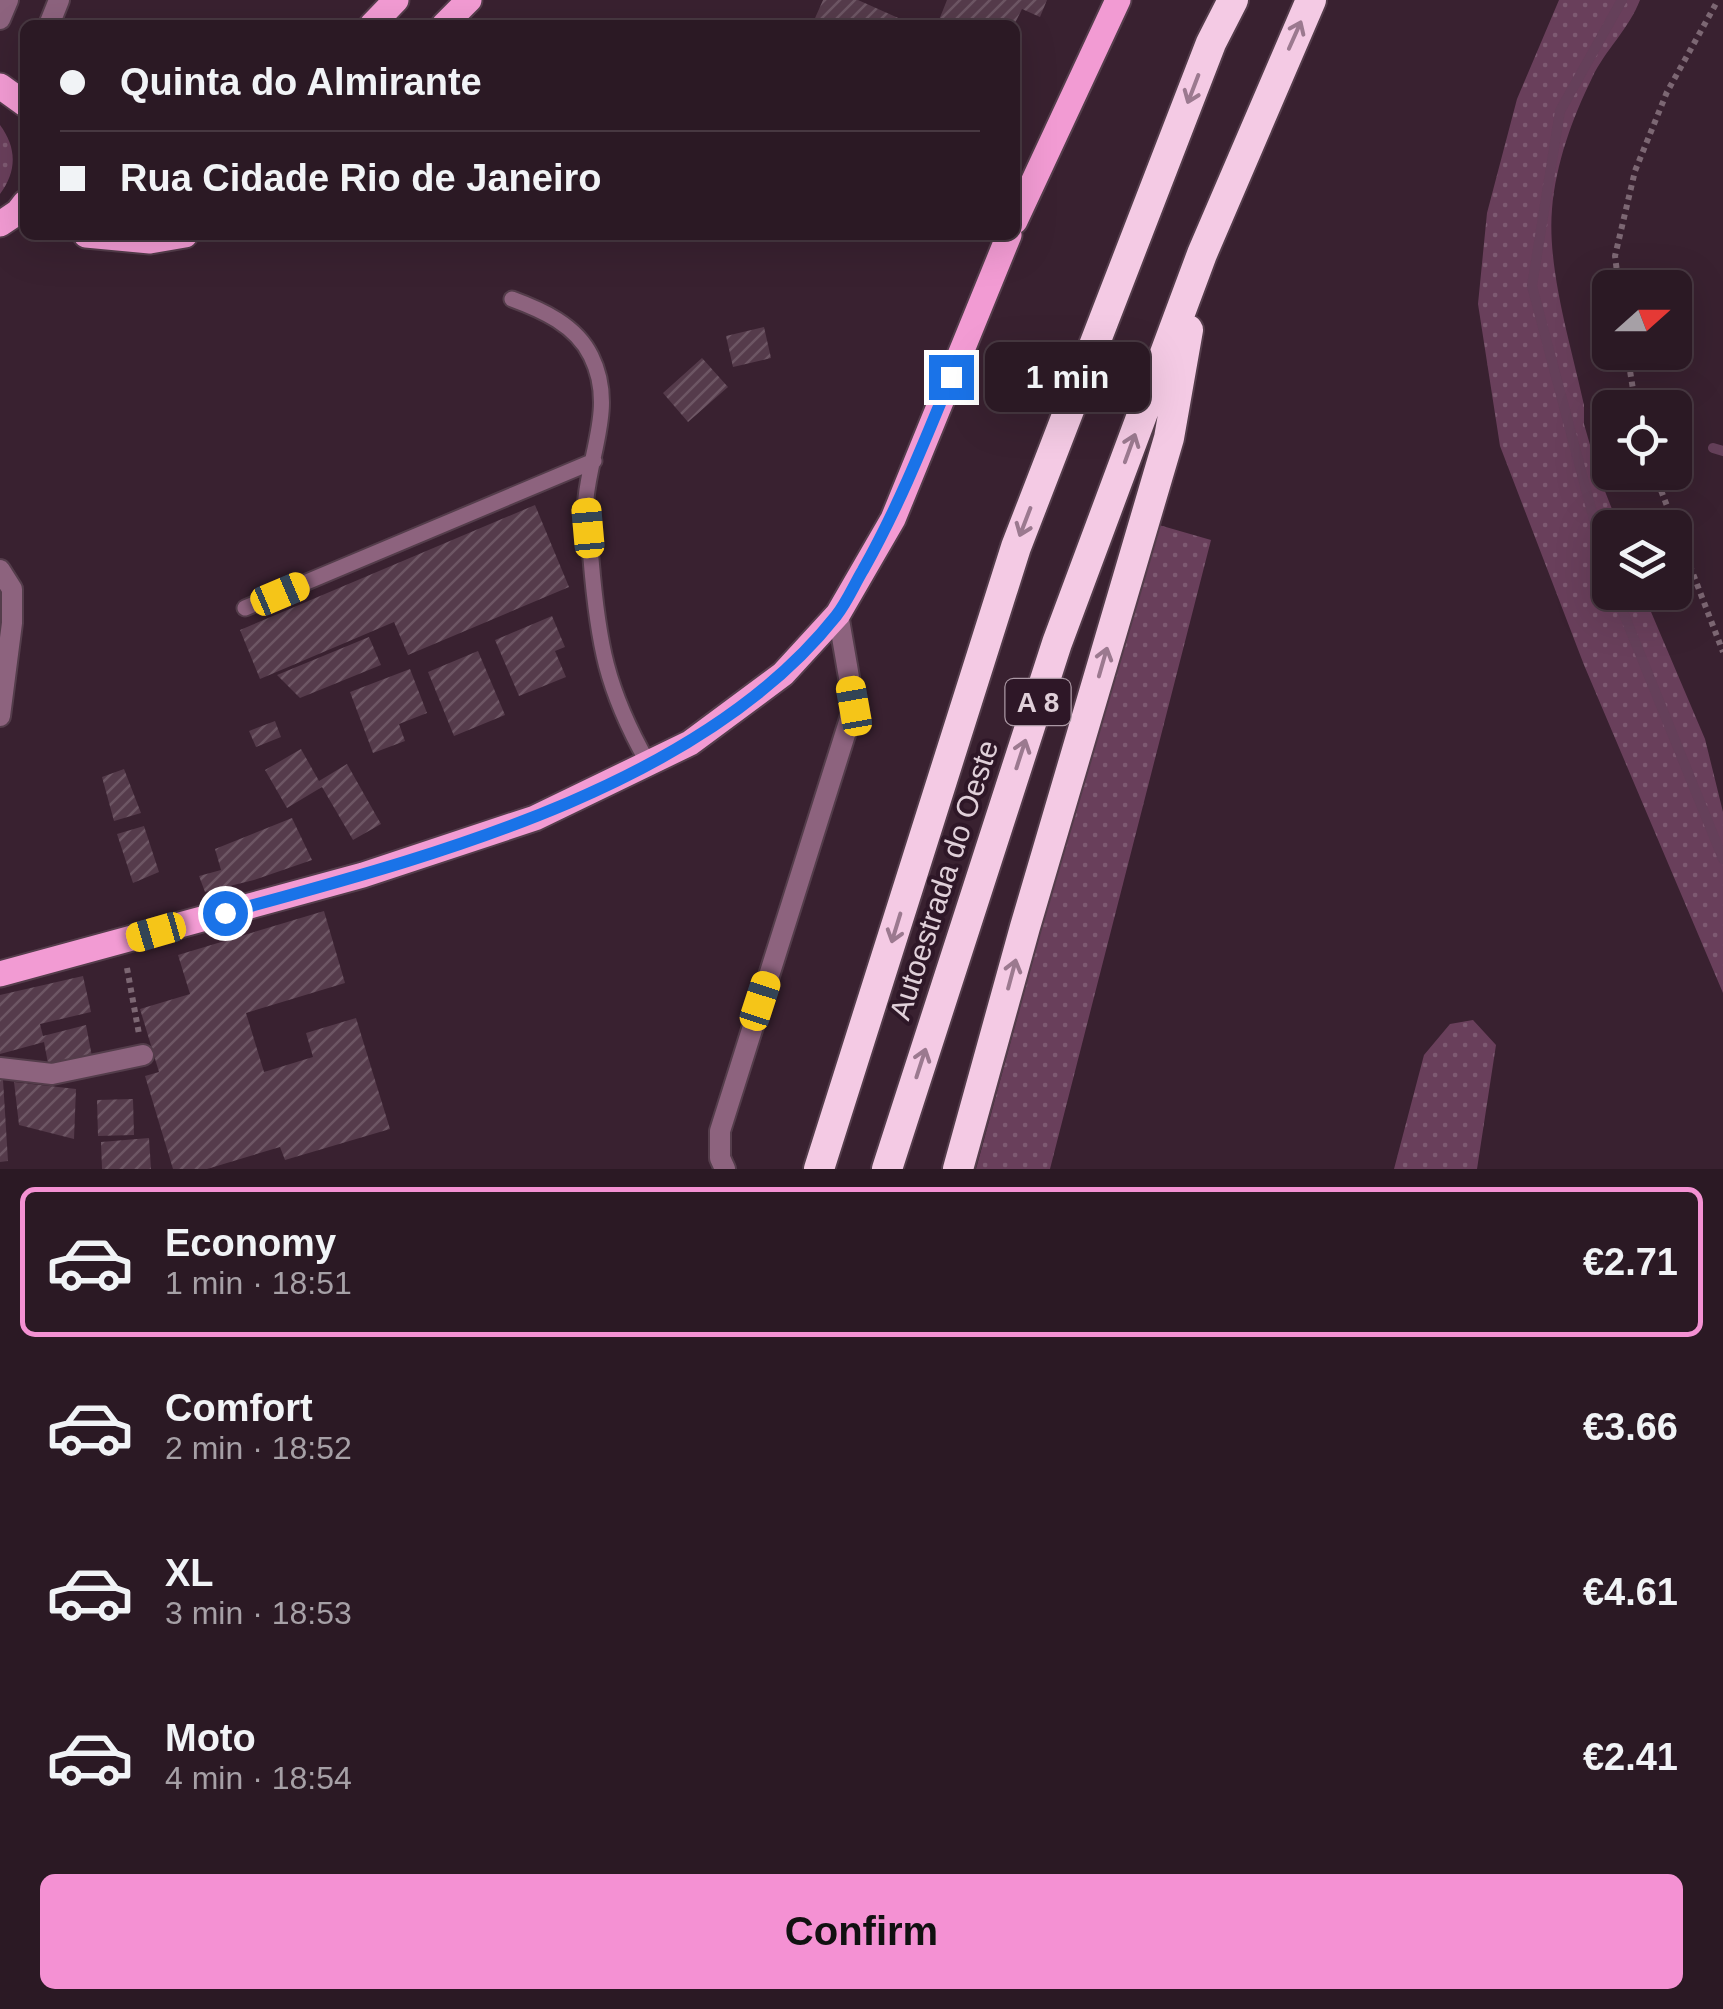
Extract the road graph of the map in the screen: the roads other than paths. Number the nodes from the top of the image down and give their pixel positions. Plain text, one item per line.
1 (8, 0) edge
2 (396, 0) edge
3 (469, 0) edge
4 (1118, 0) edge
5 (1233, 0) edge
6 (1311, 0) edge
7 (0, 19) edge
8 (377, 20) edge
9 (449, 20) edge
10 (1020, 206) edge
11 (20, 209) edge
12 (0, 225) edge
13 (1007, 240) edge
14 (1202, 254) junction
15 (512, 298) dead end
16 (594, 461) junction
17 (0, 570) edge
18 (245, 608) dead end
19 (838, 614) junction
20 (0, 716) edge
21 (648, 763) junction
22 (0, 974) edge
23 (143, 1055) road end
24 (0, 1068) edge
25 (824, 1154) edge
26 (889, 1162) edge
27 (725, 1169) edge
28 (958, 1169) edge

1 - 7 street
2 - 8 main road
3 - 9 main road
4 - 10 main road
5 -> 25 highway, Autoestrada do Oeste / A 8
14 -> 6 highway, Autoestrada do Oeste / A 8
11 - 12 main road
13 - 19 main road
26 -> 14 highway, Autoestrada do Oeste / A 8
28 -> 14 highway
15 - 16 lane
16 - 18 lane
16 - 21 lane
17 - 20 street
19 - 21 main road
19 - 27 street
21 - 22 main road
23 - 24 street

